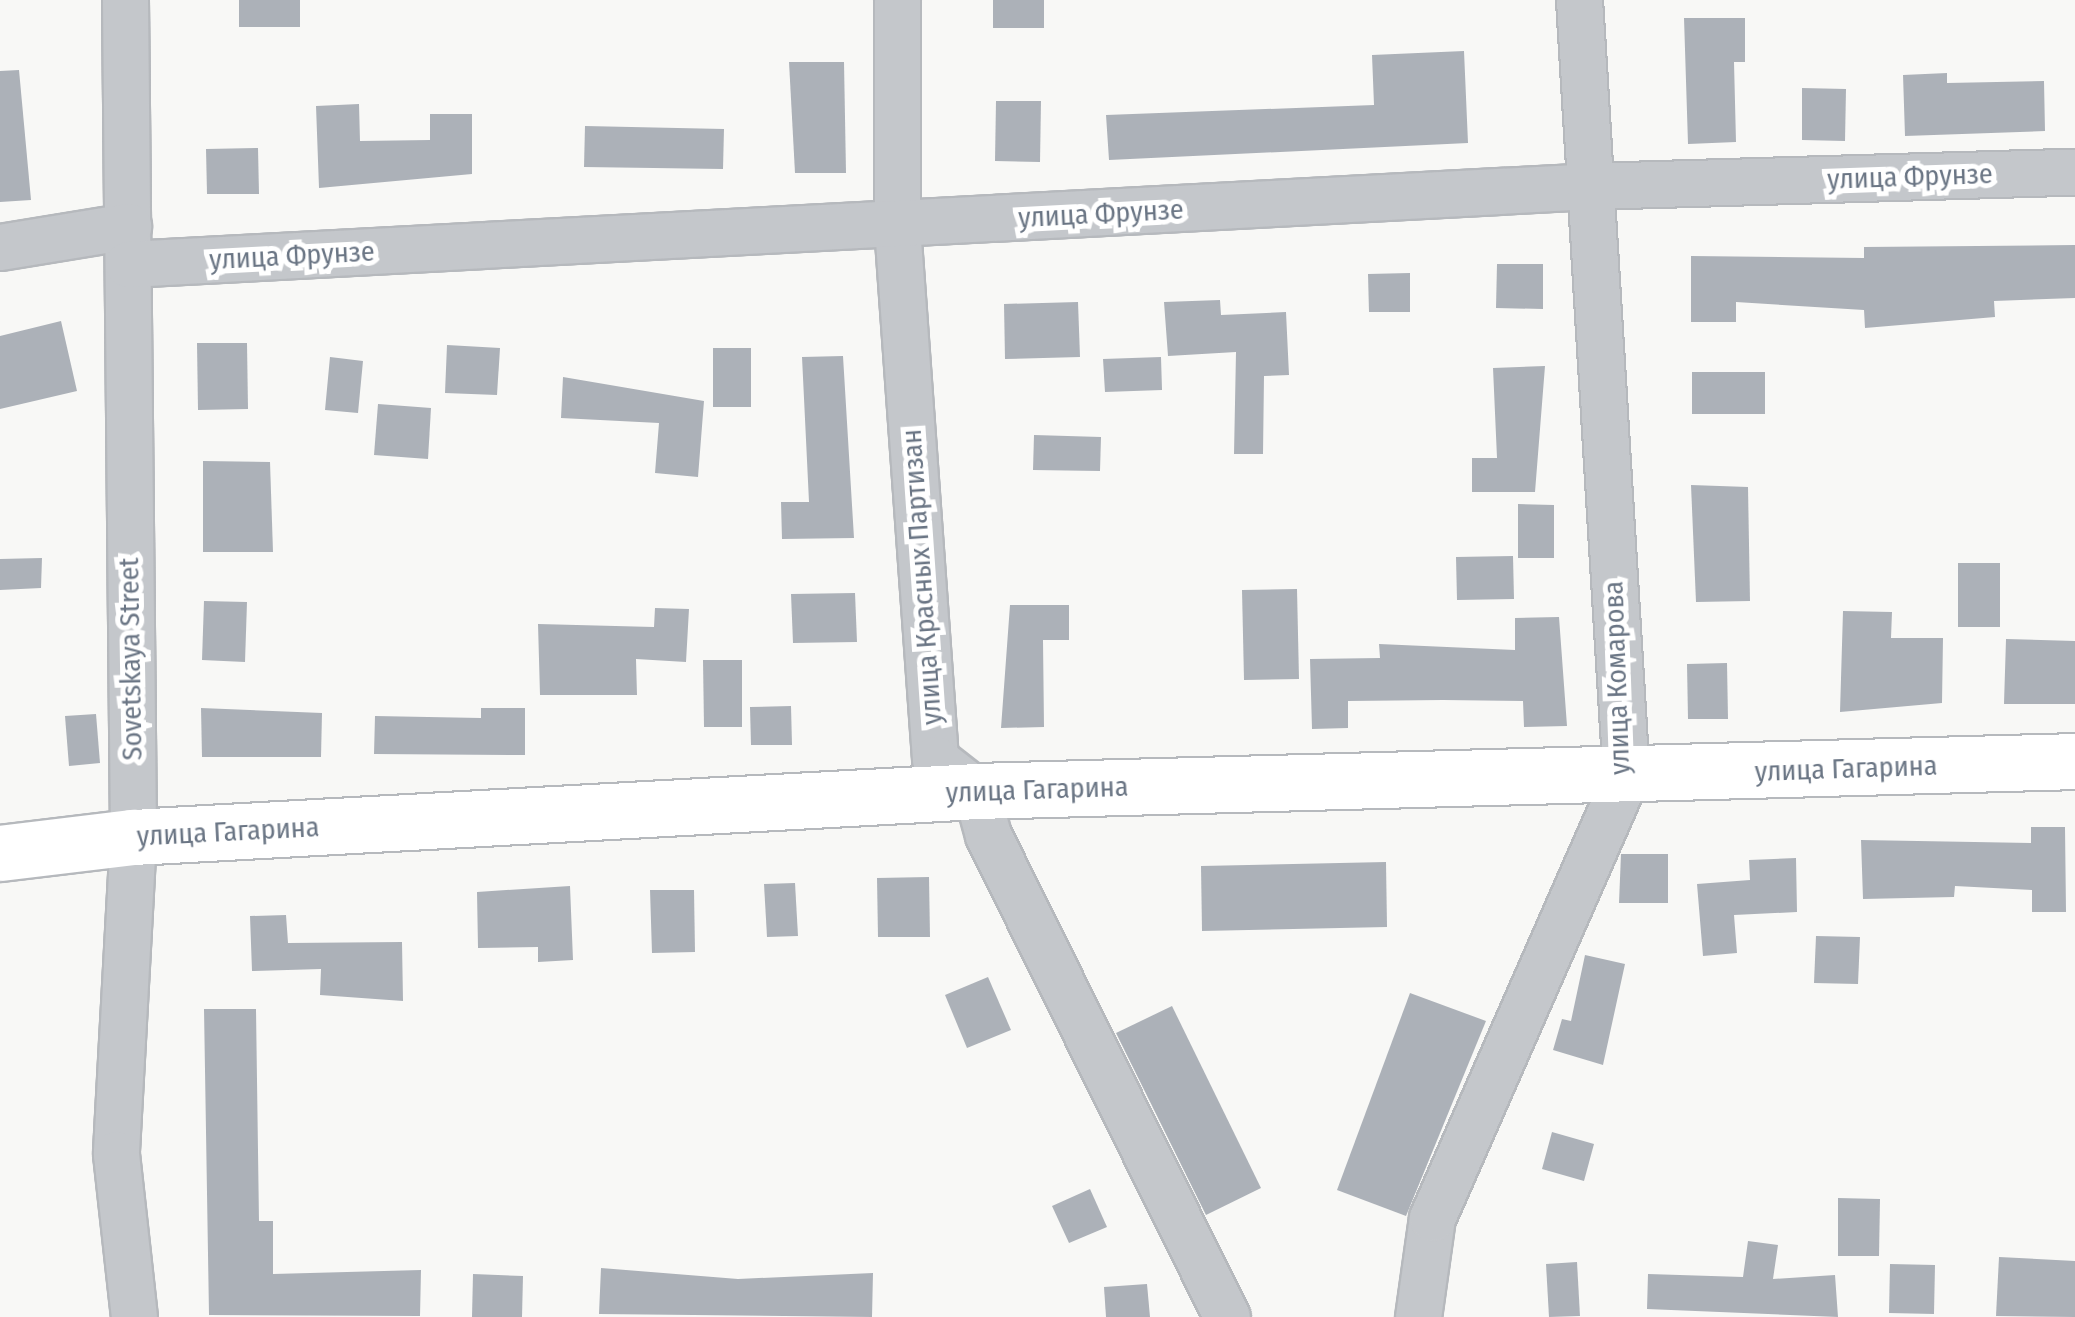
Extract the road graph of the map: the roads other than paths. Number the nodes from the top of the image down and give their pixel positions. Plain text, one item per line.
1 (124, 0) edge
2 (897, 0) edge
3 (1579, 0) edge
4 (2075, 172) edge
5 (1590, 186) junction
6 (897, 226) junction
7 (128, 245) junction
8 (0, 247) edge
9 (2075, 761) edge
10 (1626, 777) junction
11 (976, 791) junction
12 (133, 837) junction
13 (0, 854) edge
14 (134, 1317) edge
15 (1227, 1317) edge
16 (1418, 1317) edge

1 - 7 street, Sovetskaya Street
2 - 6 street, улица Красных Партизан
3 - 5 street, улица Комарова
4 - 5 street, улица Фрунзе
5 - 6 street, улица Фрунзе
5 - 10 street, улица Комарова
6 - 7 street, улица Фрунзе
6 - 11 street, улица Красных Партизан
7 - 8 street, улица Фрунзе
7 - 12 street, Sovetskaya Street
9 - 10 main road, улица Гагарина
10 - 11 main road, улица Гагарина
10 - 16 street, улица Комарова
11 - 12 main road, улица Гагарина
11 - 15 street
12 - 13 main road, улица Гагарина
12 - 14 street, Sovetskaya Street

